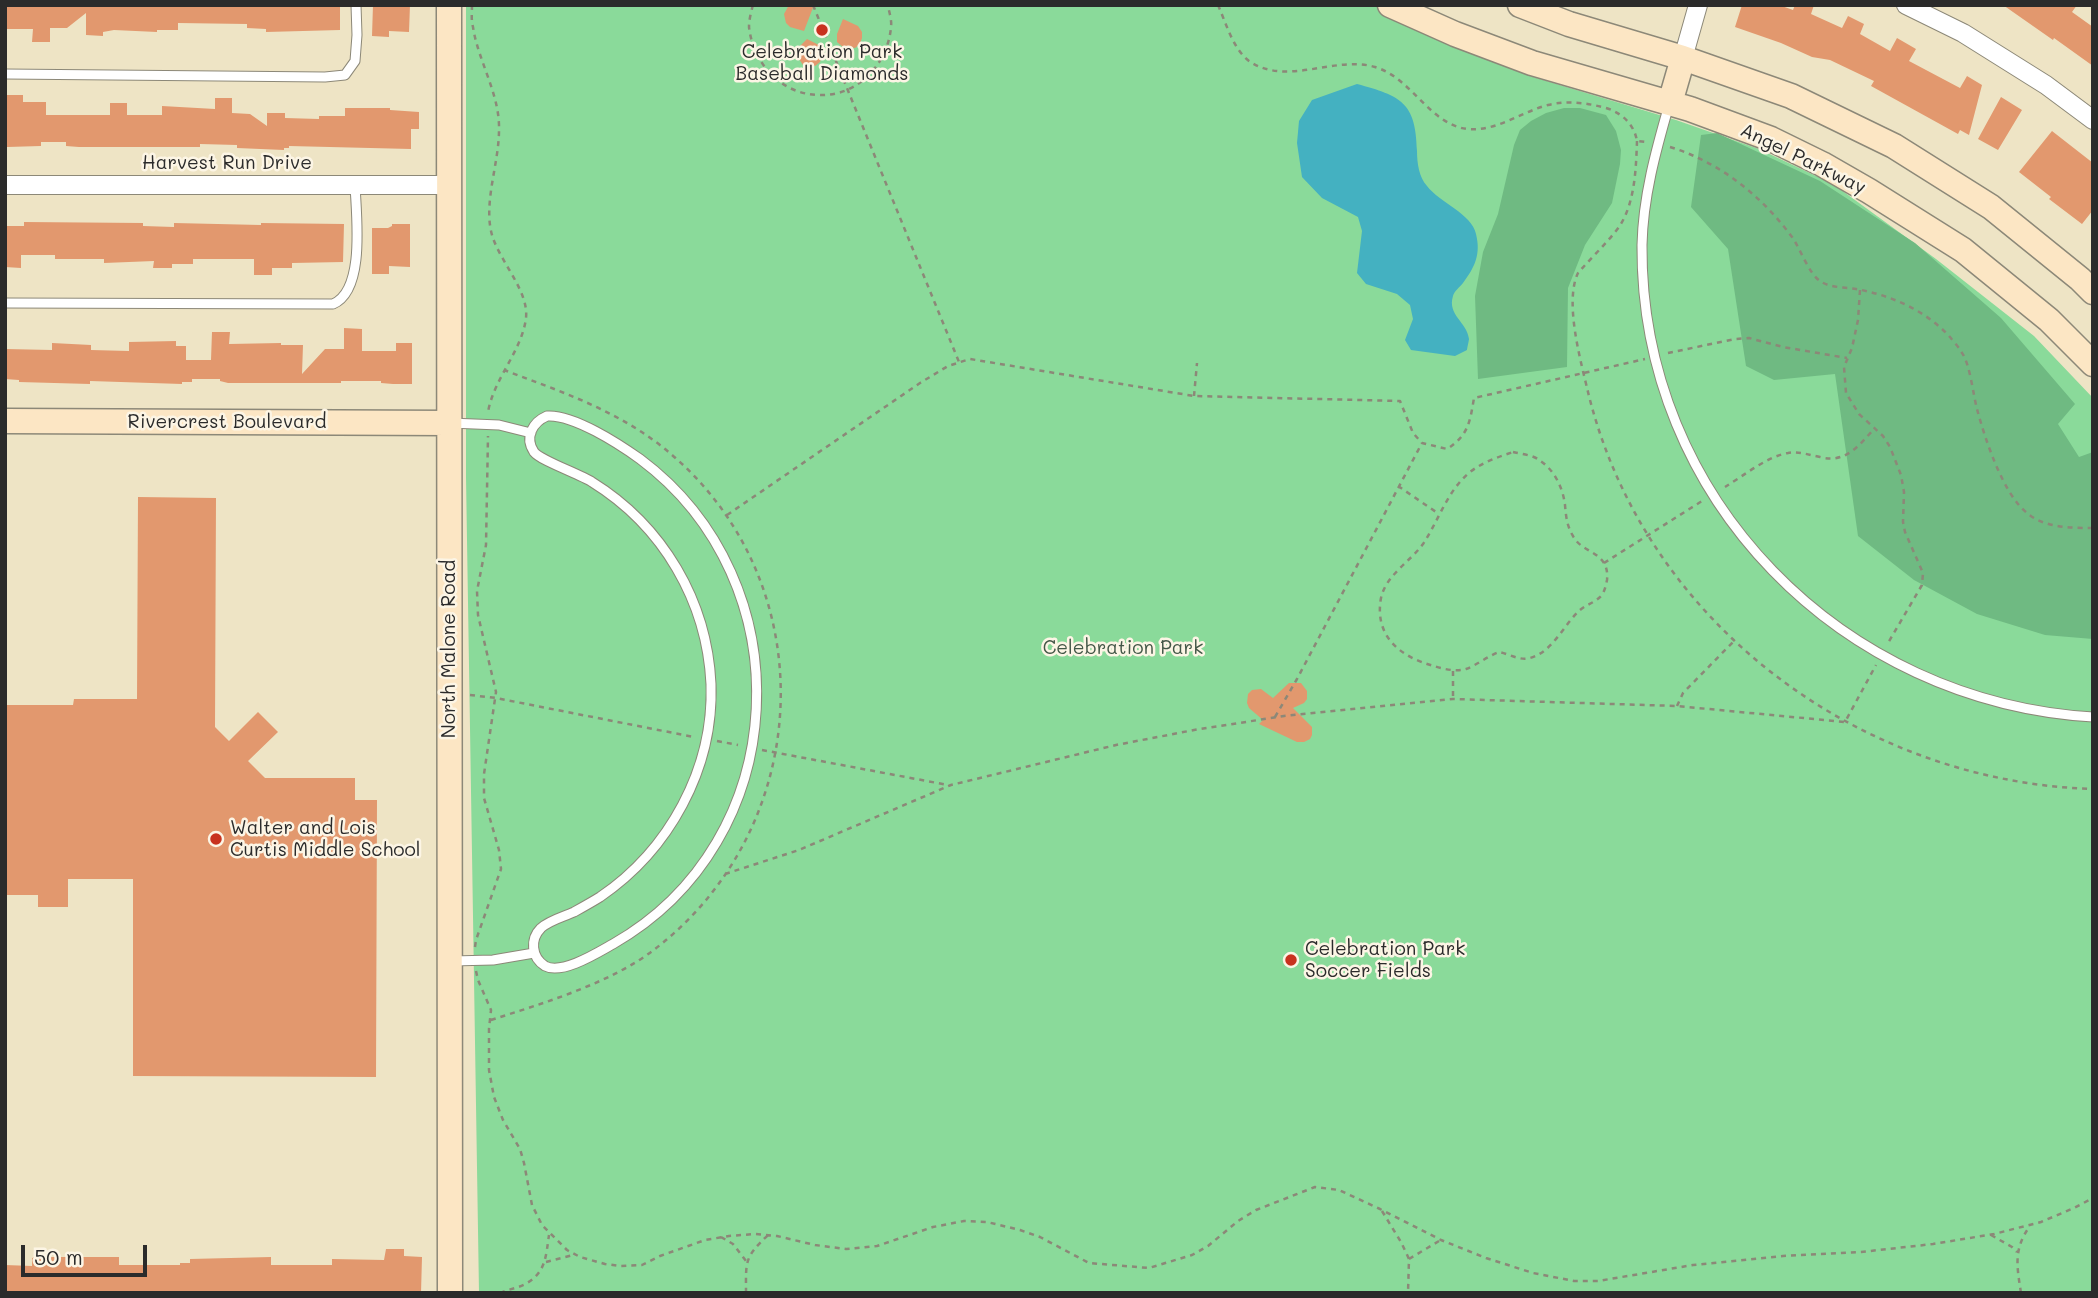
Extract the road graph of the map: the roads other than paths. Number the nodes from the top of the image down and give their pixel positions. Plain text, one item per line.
1 (356, 5) edge
2 (449, 5) edge
3 (1390, 5) edge
4 (1520, 5) edge
5 (1698, 5) edge
6 (1906, 5) edge
7 (1683, 58) junction
8 (5, 74) edge
9 (1670, 103) junction
10 (2093, 120) edge
11 (355, 184) junction
12 (449, 184) junction
13 (5, 185) edge
14 (2093, 292) edge
15 (5, 303) edge
16 (2093, 364) edge
17 (5, 421) edge
18 (449, 423) junction
19 (531, 433) junction
20 (2093, 717) edge
21 (534, 953) junction
22 (450, 961) junction
23 (450, 1293) edge

1 - 8 lane
2 - 12 street, North Malone Road
3 - 9 street, Angel Parkway
4 - 7 street
5 - 7 street
6 - 10 street
7 - 9 street
7 - 14 street
9 - 16 street, Angel Parkway
9 - 20 lane
11 - 12 street, Harvest Run Drive
11 - 13 street, Harvest Run Drive
11 - 15 lane
12 - 18 street, North Malone Road
17 - 18 street, Rivercrest Boulevard
18 - 19 lane
18 - 22 street, North Malone Road
19 - 21 lane
19 - 21 lane
21 - 22 lane
22 - 23 street, North Malone Road

